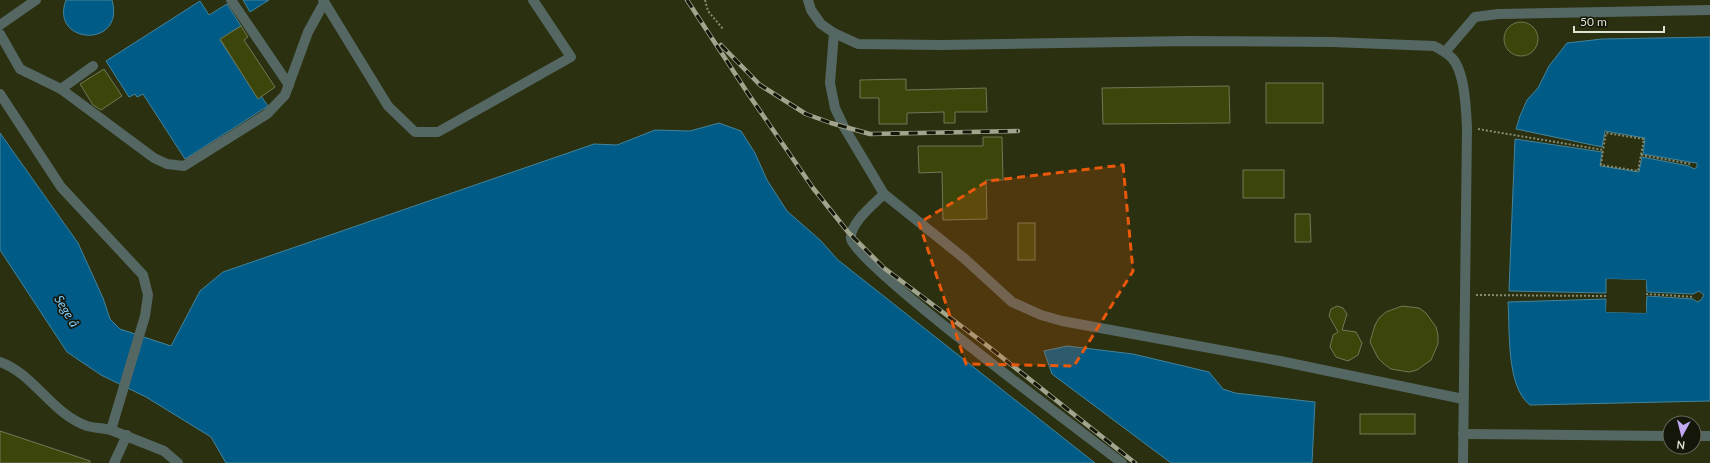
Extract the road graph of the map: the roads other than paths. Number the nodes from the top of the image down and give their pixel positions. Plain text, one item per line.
1 (36, 0) edge
2 (231, 0) edge
3 (533, 0) edge
4 (808, 0) edge
5 (324, 1) edge
6 (1710, 10) edge
7 (0, 24) edge
8 (834, 33) junction
9 (0, 34) edge
10 (1445, 52) junction
11 (93, 66) dead end
12 (289, 85) junction
13 (61, 89) junction
14 (0, 94) edge
15 (884, 194) junction
16 (0, 362) edge
17 (1463, 399) junction
18 (111, 430) junction
19 (1463, 434) junction
20 (127, 435) junction
21 (1662, 436) edge
22 (114, 463) edge
23 (178, 463) edge
24 (1122, 463) edge
25 (1463, 463) edge

1 - 7 street
2 - 12 street
3 - 5 street
4 - 8 street
5 - 12 street
6 - 10 street
8 - 10 street
8 - 15 street
9 - 13 street
10 - 17 street
11 - 13 street
12 - 13 street
14 - 18 street
15 - 17 street
15 - 24 street
16 - 18 street
17 - 19 street
18 - 20 street
19 - 21 street
19 - 25 street
20 - 22 street
20 - 23 street

